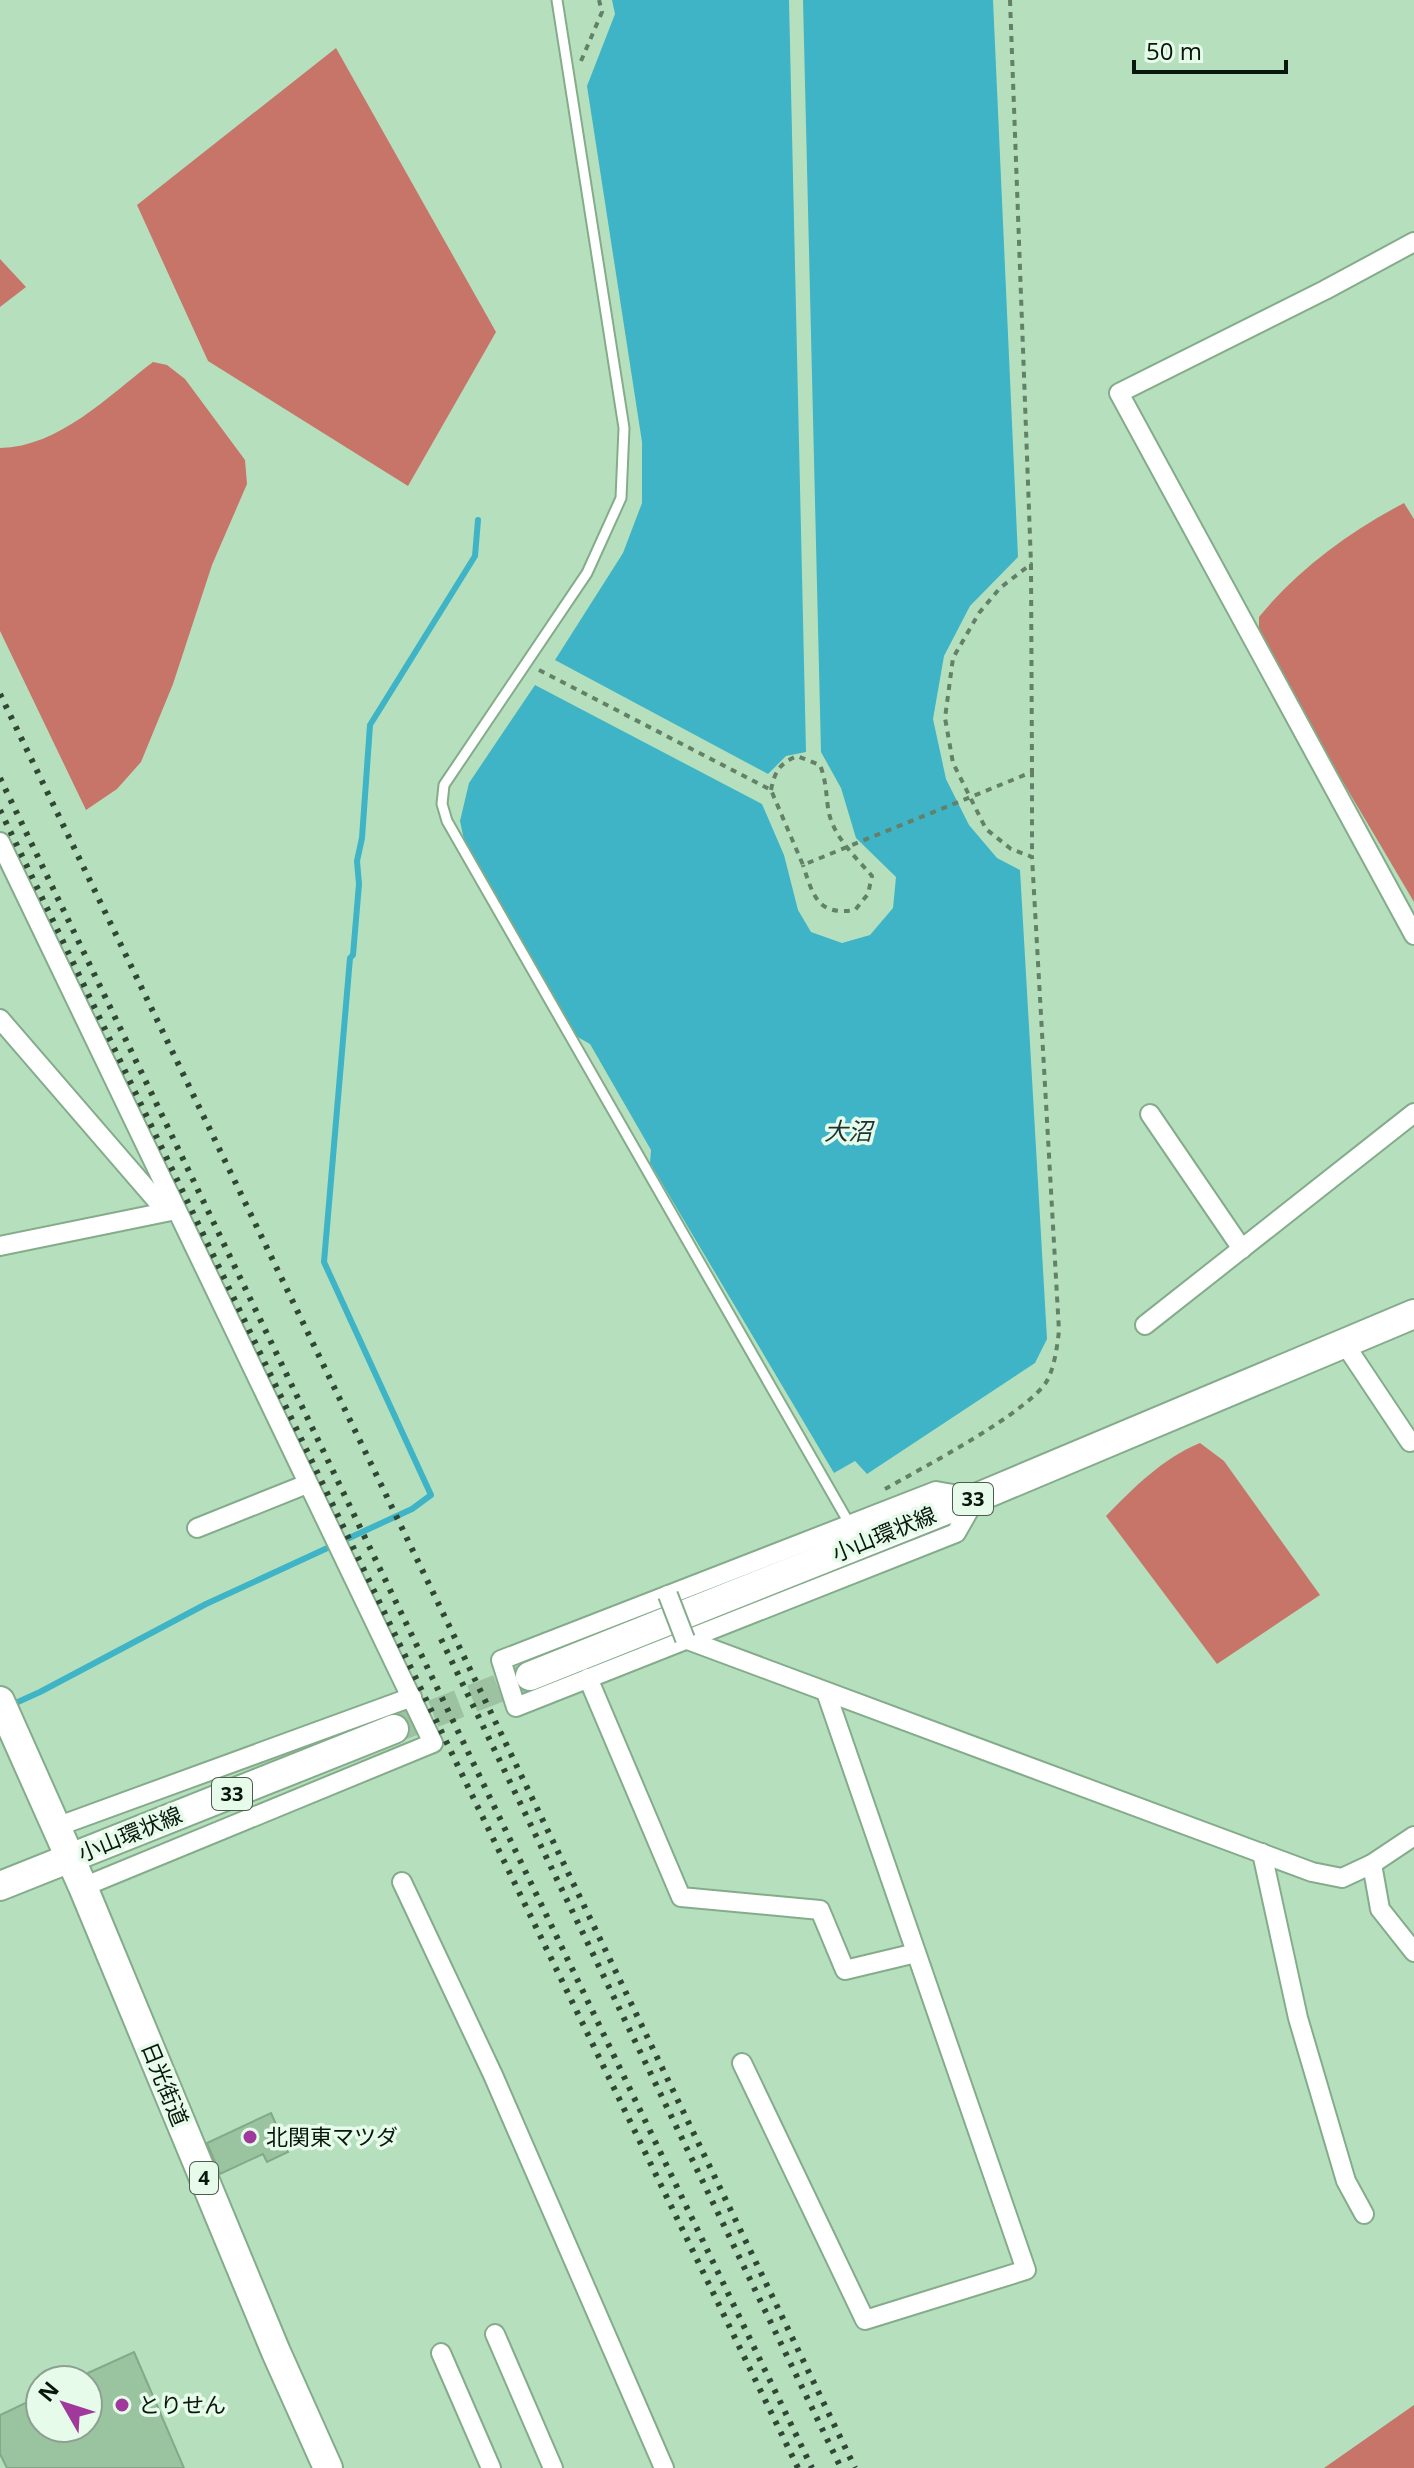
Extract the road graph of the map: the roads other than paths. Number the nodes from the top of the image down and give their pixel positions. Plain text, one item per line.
1 (557, 0) edge
2 (1414, 242) edge
3 (0, 842) edge
4 (1414, 935) edge
5 (0, 1019) edge
6 (1414, 1113) edge
7 (1150, 1114) dead end
8 (176, 1210) junction
9 (3, 1240) edge
10 (1242, 1249) junction
11 (1414, 1314) edge
12 (1145, 1325) dead end
13 (1344, 1343) junction
14 (1410, 1442) dead end
15 (307, 1484) junction
16 (976, 1498) junction
17 (849, 1523) junction
18 (197, 1528) dead end
19 (668, 1595) junction
20 (685, 1639) junction
21 (530, 1676) tunnel mouth
22 (588, 1678) junction
23 (826, 1692) junction
24 (412, 1697) junction
25 (0, 1701) edge
26 (394, 1729) tunnel mouth
27 (56, 1827) junction
28 (1414, 1836) edge
29 (1262, 1853) junction
30 (70, 1858) junction
31 (1372, 1864) junction
32 (402, 1882) dead end
33 (0, 1886) edge
34 (83, 1887) junction
35 (1414, 1952) edge
36 (916, 1953) junction
37 (742, 2063) dead end
38 (1364, 2214) dead end
39 (495, 2334) dead end
40 (441, 2353) dead end
41 (328, 2468) edge
42 (491, 2468) edge
43 (553, 2468) edge
44 (664, 2468) edge

1 - 17 lane
2 - 4 street
3 - 8 street
5 - 8 street
6 - 10 street
7 - 10 street
8 - 9 street
8 - 15 street
10 - 12 street
11 - 13 main road, 小山環状線 / 33
13 - 14 street
13 - 16 main road, 小山環状線 / 33
15 - 18 street
15 - 24 street
16 - 17 street
16 - 20 street
16 - 21 main road, 小山環状線 / 33
17 - 19 street
19 - 20 street, bridge
19 - 22 street
20 - 22 street
20 - 23 street
22 - 36 street
23 - 29 street
23 - 36 street
24 - 27 street
24 - 34 street
25 - 27 main road, 日光街道 / 4
26 - 30 main road, 小山環状線 / 33
27 - 30 main road, 日光街道 / 4
28 - 31 street
29 - 31 street
29 - 38 street
30 - 33 main road, 小山環状線 / 33
30 - 34 main road, 日光街道 / 4
31 - 35 street
32 - 44 street
34 - 41 main road, 日光街道 / 4
36 - 37 street
39 - 43 street
40 - 42 street

